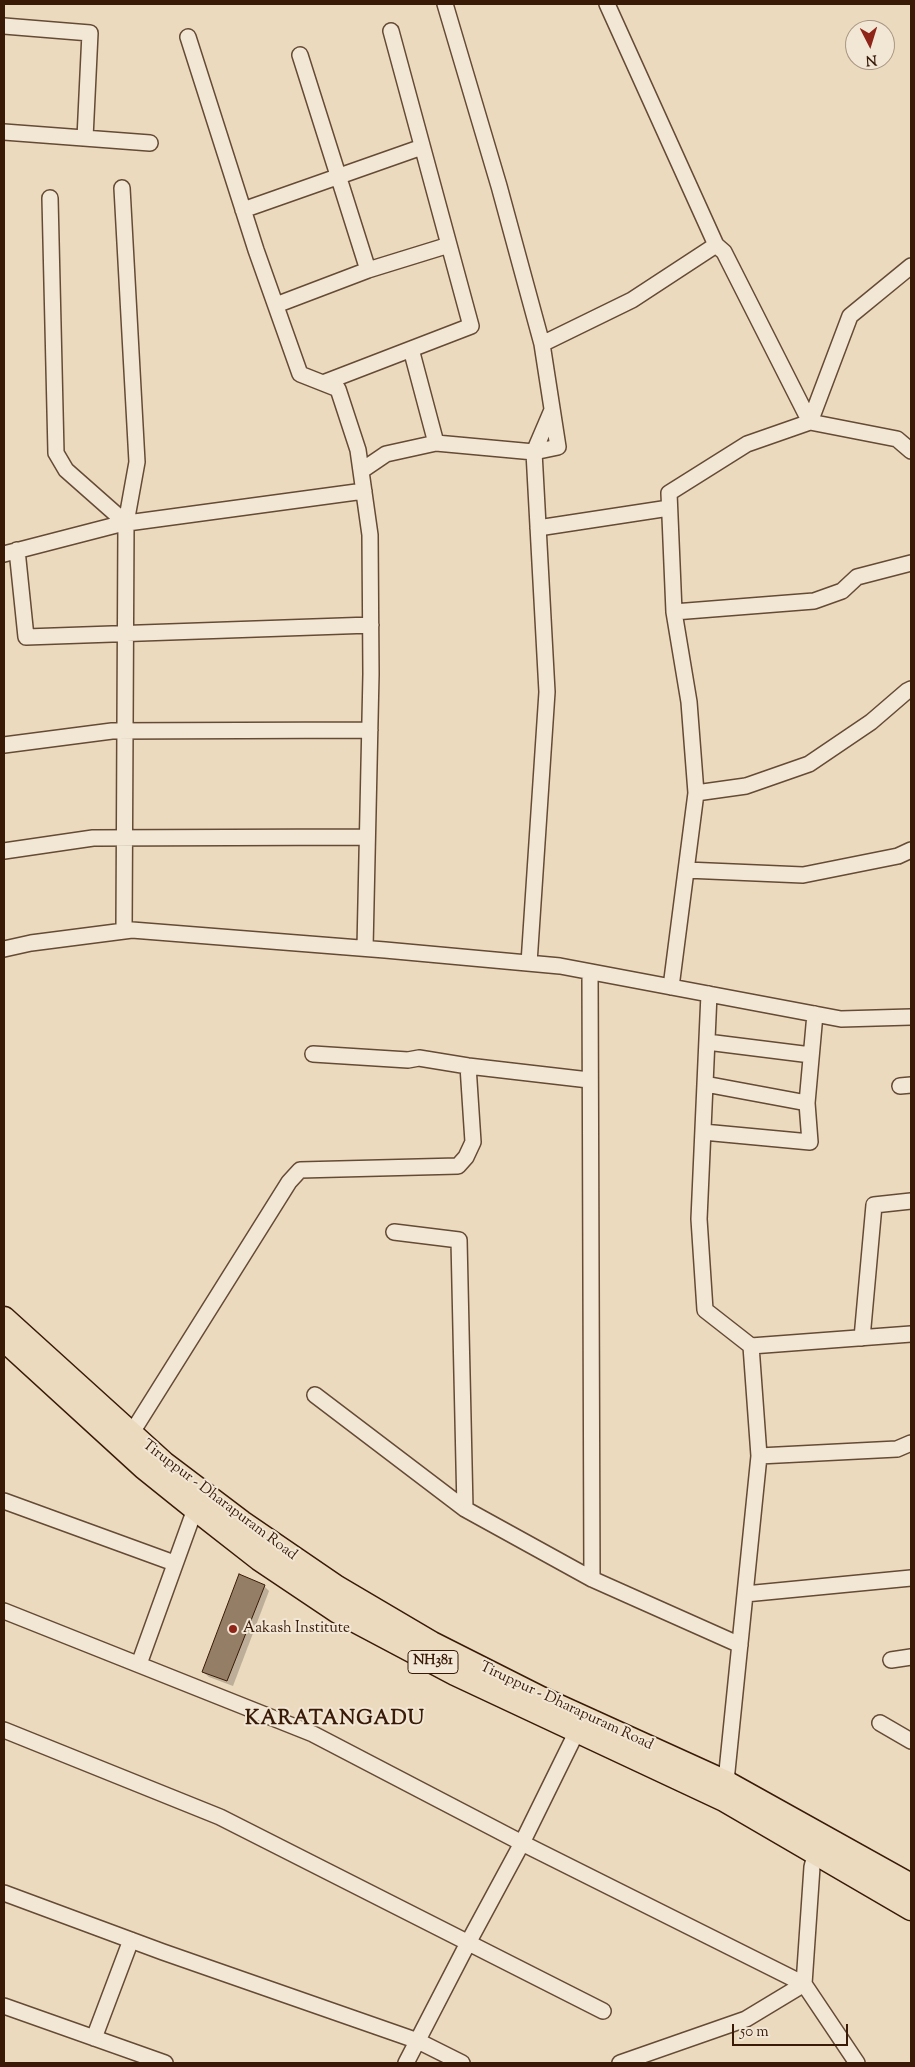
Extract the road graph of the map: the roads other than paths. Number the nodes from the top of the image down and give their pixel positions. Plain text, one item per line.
1 (445, 4) edge
2 (607, 4) edge
3 (4, 26) edge
4 (391, 31) dead end
5 (188, 37) dead end
6 (300, 56) dead end
7 (4, 132) edge
8 (85, 138) junction
9 (150, 143) dead end
10 (422, 147) junction
11 (338, 176) junction
12 (122, 188) dead end
13 (50, 198) dead end
14 (243, 210) junction
15 (449, 244) junction
16 (716, 245) junction
17 (911, 266) edge
18 (368, 270) junction
19 (276, 305) junction
20 (542, 344) junction
21 (411, 349) junction
22 (323, 383) junction
23 (810, 422) junction
24 (436, 443) junction
25 (911, 451) edge
26 (534, 452) junction
27 (361, 472) junction
28 (364, 491) junction
29 (669, 508) junction
30 (126, 523) junction
31 (538, 528) junction
32 (11, 552) edge
33 (911, 563) edge
34 (674, 612) junction
35 (371, 625) junction
36 (126, 633) junction
37 (911, 690) edge
38 (126, 730) junction
39 (370, 730) junction
40 (4, 745) edge
41 (696, 793) junction
42 (367, 837) junction
43 (125, 838) junction
44 (911, 850) edge
45 (4, 851) edge
46 (686, 870) junction
47 (124, 931) junction
48 (364, 948) junction
49 (4, 949) edge
50 (529, 963) junction
51 (590, 972) junction
52 (671, 987) junction
53 (709, 994) junction
54 (815, 1014) junction
55 (911, 1017) edge
56 (707, 1042) junction
57 (313, 1054) dead end
58 (811, 1055) junction
59 (468, 1066) junction
60 (589, 1080) junction
61 (705, 1084) junction
62 (807, 1103) junction
63 (703, 1132) junction
64 (911, 1201) edge
65 (394, 1232) dead end
66 (4, 1318) edge
67 (911, 1334) edge
68 (862, 1338) junction
69 (4, 1340) edge
70 (751, 1346) junction
71 (316, 1395) dead end
72 (131, 1434) junction
73 (911, 1443) edge
74 (759, 1456) junction
75 (4, 1501) edge
76 (195, 1509) junction
77 (465, 1509) junction
78 (174, 1563) junction
79 (911, 1578) edge
80 (592, 1579) junction
81 (745, 1594) junction
82 (4, 1611) edge
83 (740, 1645) junction
84 (911, 1656) edge
85 (890, 1660) dead end
86 (139, 1664) junction
87 (880, 1723) dead end
88 (580, 1724) junction
89 (4, 1730) edge
90 (911, 1741) edge
91 (725, 1791) junction
92 (522, 1843) junction
93 (816, 1855) junction
94 (911, 1884) edge
95 (4, 1893) edge
96 (911, 1909) edge
97 (131, 1940) junction
98 (468, 1943) junction
99 (804, 1984) junction
100 (4, 2006) edge
101 (603, 2011) dead end
102 (94, 2038) junction
103 (418, 2041) junction
104 (165, 2063) edge
105 (406, 2063) edge
106 (462, 2063) edge
107 (620, 2063) edge
108 (857, 2063) edge

1 - 20 street
2 - 16 street
3 - 8 street
4 - 10 street
5 - 14 street
6 - 11 street
7 - 8 street
8 - 9 street
10 - 11 street
10 - 15 street
11 - 14 street
11 - 18 street
12 - 30 street
13 - 30 street
14 - 19 street
15 - 18 street
15 - 21 street
16 - 20 street
16 - 23 street
17 - 23 street
18 - 19 street
19 - 22 street
20 - 26 street
21 - 22 street
21 - 24 street
22 - 27 street
23 - 25 street
23 - 29 street
24 - 26 street
24 - 27 street
26 - 31 street
27 - 28 street
28 - 30 street
28 - 35 street
29 - 31 street
29 - 34 street
30 - 32 street
30 - 36 street
31 - 50 street
32 - 36 street
33 - 34 street
34 - 41 street
35 - 36 street
35 - 39 street
36 - 38 street
37 - 41 street
38 - 39 street
38 - 40 street
38 - 43 street
39 - 42 street
41 - 46 street
42 - 43 street
42 - 48 street
43 - 45 street
43 - 47 street
44 - 46 street
46 - 52 street
47 - 48 street
47 - 49 street
48 - 50 street
50 - 51 street
51 - 52 street
51 - 60 street
52 - 53 street
53 - 54 street
53 - 56 street
54 - 55 street
54 - 58 street
56 - 58 street
56 - 61 street
57 - 59 street
58 - 62 street
59 - 60 street
59 - 72 street
60 - 80 street
61 - 62 street
61 - 63 street
62 - 63 street
63 - 70 street
64 - 68 street
65 - 77 street
66 - 72 highway, Tiruppur - Dharapuram Road / NH381
67 - 68 street
68 - 70 street
69 - 76 highway, NH381
70 - 74 street
71 - 77 street
72 - 88 highway, Tiruppur - Dharapuram Road / NH381
73 - 74 street
74 - 81 street
75 - 78 street
76 - 78 street
76 - 88 highway, NH381
77 - 80 street
78 - 86 street
79 - 81 street
80 - 83 street
81 - 83 street
82 - 86 street
83 - 91 street
84 - 85 street
86 - 92 street
87 - 90 street
88 - 91 highway, Tiruppur - Dharapuram Road / NH381
88 - 92 street
89 - 98 street
91 - 93 highway, NH381
91 - 94 highway, Tiruppur - Dharapuram Road / NH381
92 - 98 street
92 - 99 street
93 - 96 highway, NH381
93 - 99 street
95 - 97 street
97 - 102 street
97 - 103 street
98 - 101 street
98 - 103 street
99 - 107 street
99 - 108 street
100 - 102 street
102 - 104 street
103 - 105 street
103 - 106 street

